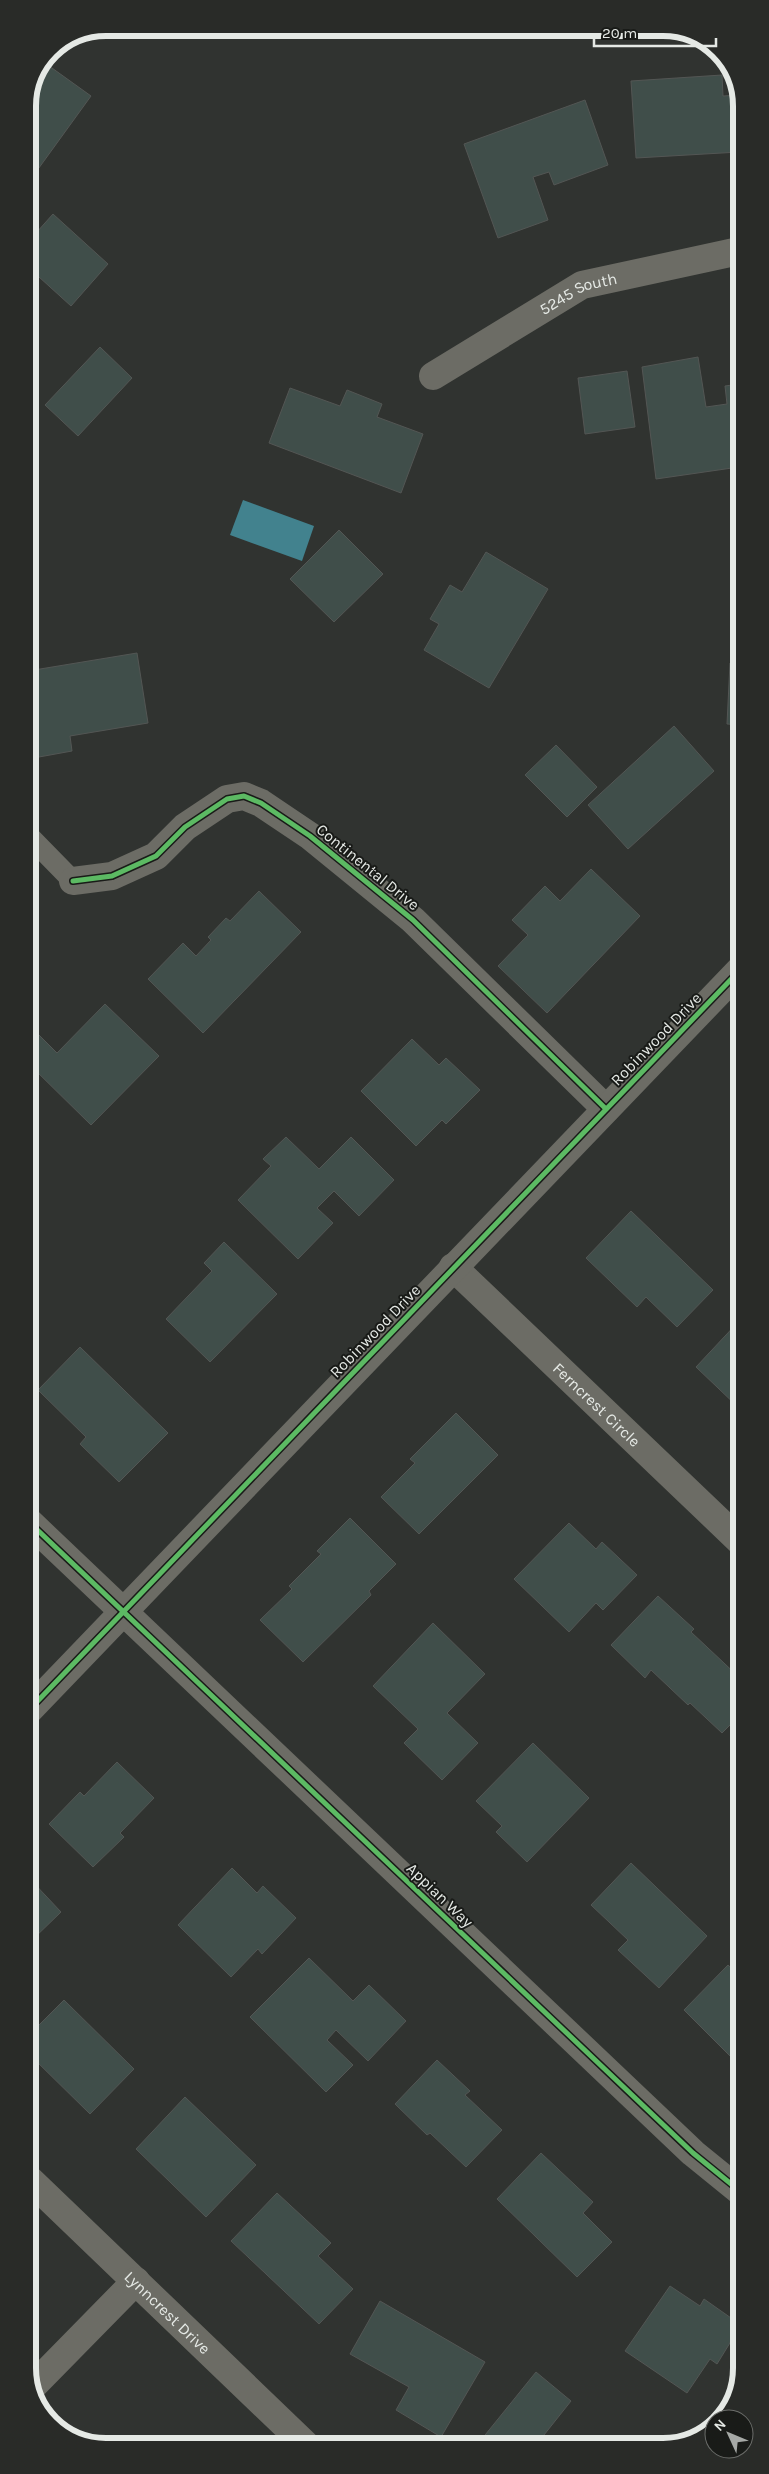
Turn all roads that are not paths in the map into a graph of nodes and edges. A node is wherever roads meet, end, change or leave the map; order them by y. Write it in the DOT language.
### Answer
graph roads {
  1 [pos="733,252"];
  2 [pos="433,376"];
  3 [pos="36,843"];
  4 [pos="73,882"];
  5 [pos="733,977"];
  6 [pos="606,1109"];
  7 [pos="453,1268"];
  8 [pos="36,1529"];
  9 [pos="733,1535"];
  10 [pos="124,1612"];
  11 [pos="36,1703"];
  12 [pos="36,2186"];
  13 [pos="733,2186"];
  14 [pos="136,2281"];
  15 [pos="38,2381"];
  16 [pos="298,2438"];
  1 -- 2 [label="street, 5245 South"];
  3 -- 4 [label="lane"];
  4 -- 6 [label="street, Continental Drive"];
  5 -- 6 [label="street, Robinwood Drive"];
  6 -- 7 [label="street, Robinwood Drive"];
  7 -- 9 [label="street, Ferncrest Circle"];
  7 -- 10 [label="street, Robinwood Drive"];
  8 -- 10 [label="street, Appian Way"];
  10 -- 11 [label="street, Robinwood Drive"];
  10 -- 13 [label="street, Appian Way"];
  12 -- 14 [label="street, Lynncrest Drive"];
  14 -- 15 [label="street"];
  14 -- 16 [label="street, Lynncrest Drive"];
}
